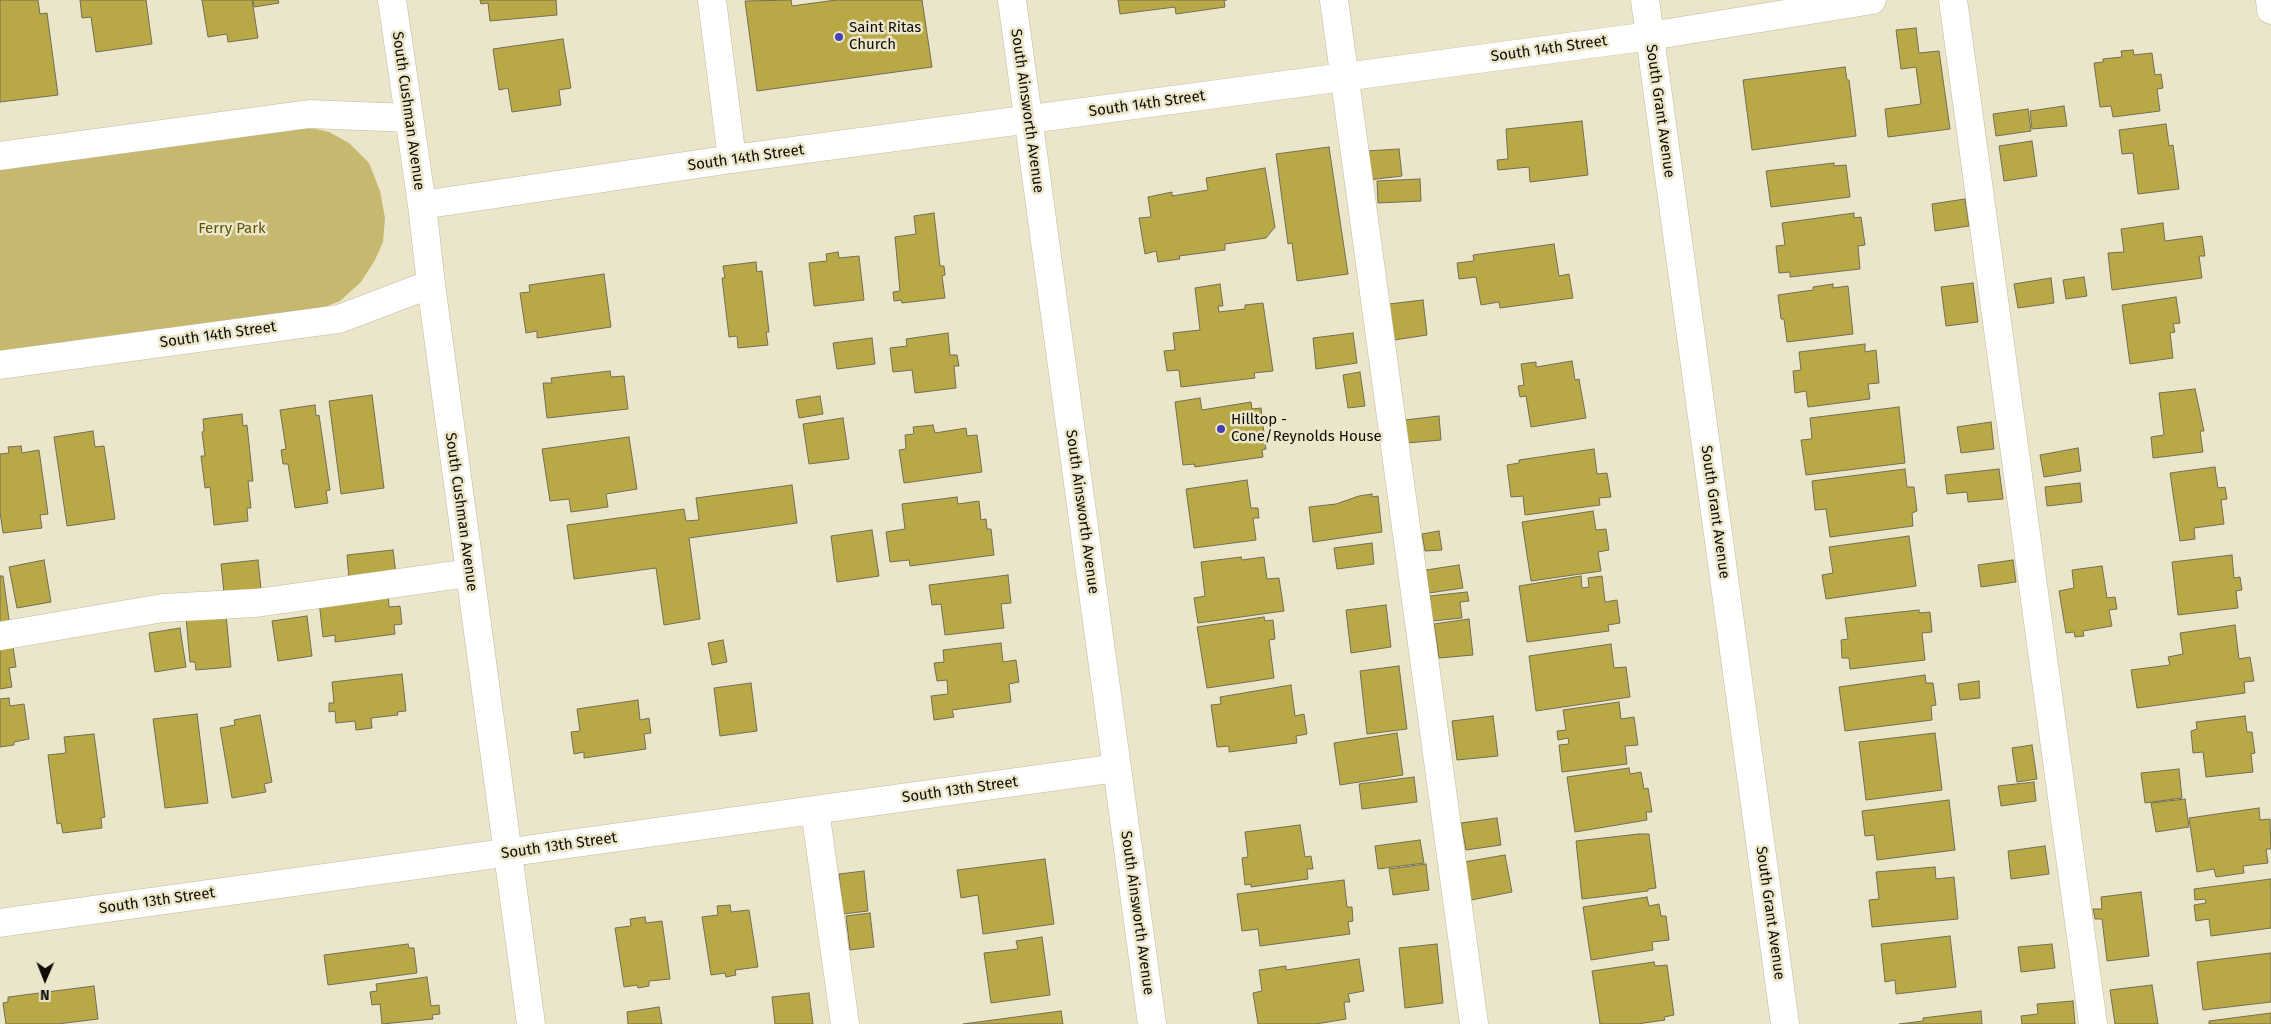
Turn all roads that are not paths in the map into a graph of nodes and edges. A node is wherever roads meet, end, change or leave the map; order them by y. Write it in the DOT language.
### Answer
graph roads {
  1 [pos="392,0"];
  2 [pos="712,0"];
  3 [pos="1012,0"];
  4 [pos="1334,0"];
  5 [pos="1645,0"];
  6 [pos="1872,0"];
  7 [pos="1953,0"];
  8 [pos="2270,0"];
  9 [pos="2271,10"];
  10 [pos="1650,36"];
  11 [pos="1345,77"];
  12 [pos="409,118"];
  13 [pos="1028,120"];
  14 [pos="0,156"];
  15 [pos="732,159"];
  16 [pos="422,205"];
  17 [pos="431,284"];
  18 [pos="0,365"];
  19 [pos="469,573"];
  20 [pos="0,636"];
  21 [pos="1117,768"];
  22 [pos="816,810"];
  23 [pos="508,853"];
  24 [pos="0,923"];
  25 [pos="531,1024"];
  26 [pos="845,1024"];
  27 [pos="1152,1024"];
  28 [pos="1474,1024"];
  29 [pos="1785,1024"];
  30 [pos="2093,1024"];
  1 -- 12 [label="street, South Cushman Avenue"];
  2 -- 15 [label="street"];
  3 -- 13 [label="street, South Ainsworth Avenue"];
  4 -- 11 [label="street"];
  5 -- 10 [label="street, South Grant Avenue"];
  6 -- 10 [label="street, South 14th Street"];
  7 -- 30 [label="street"];
  8 -- 9 [label="street"];
  10 -- 11 [label="street, South 14th Street"];
  10 -- 29 [label="street, South Grant Avenue"];
  11 -- 13 [label="street, South 14th Street"];
  11 -- 28 [label="street"];
  12 -- 14 [label="street"];
  12 -- 16 [label="street, South Cushman Avenue"];
  13 -- 15 [label="street, South 14th Street"];
  13 -- 21 [label="street, South Ainsworth Avenue"];
  15 -- 16 [label="street, South 14th Street"];
  16 -- 17 [label="street, South Cushman Avenue"];
  17 -- 18 [label="street, South 14th Street"];
  17 -- 19 [label="street, South Cushman Avenue"];
  19 -- 20 [label="street"];
  19 -- 23 [label="street, South Cushman Avenue"];
  21 -- 22 [label="street, South 13th Street"];
  21 -- 27 [label="street, South Ainsworth Avenue"];
  22 -- 23 [label="street, South 13th Street"];
  22 -- 26 [label="street"];
  23 -- 24 [label="street, South 13th Street"];
  23 -- 25 [label="street, South Cushman Avenue"];
}
